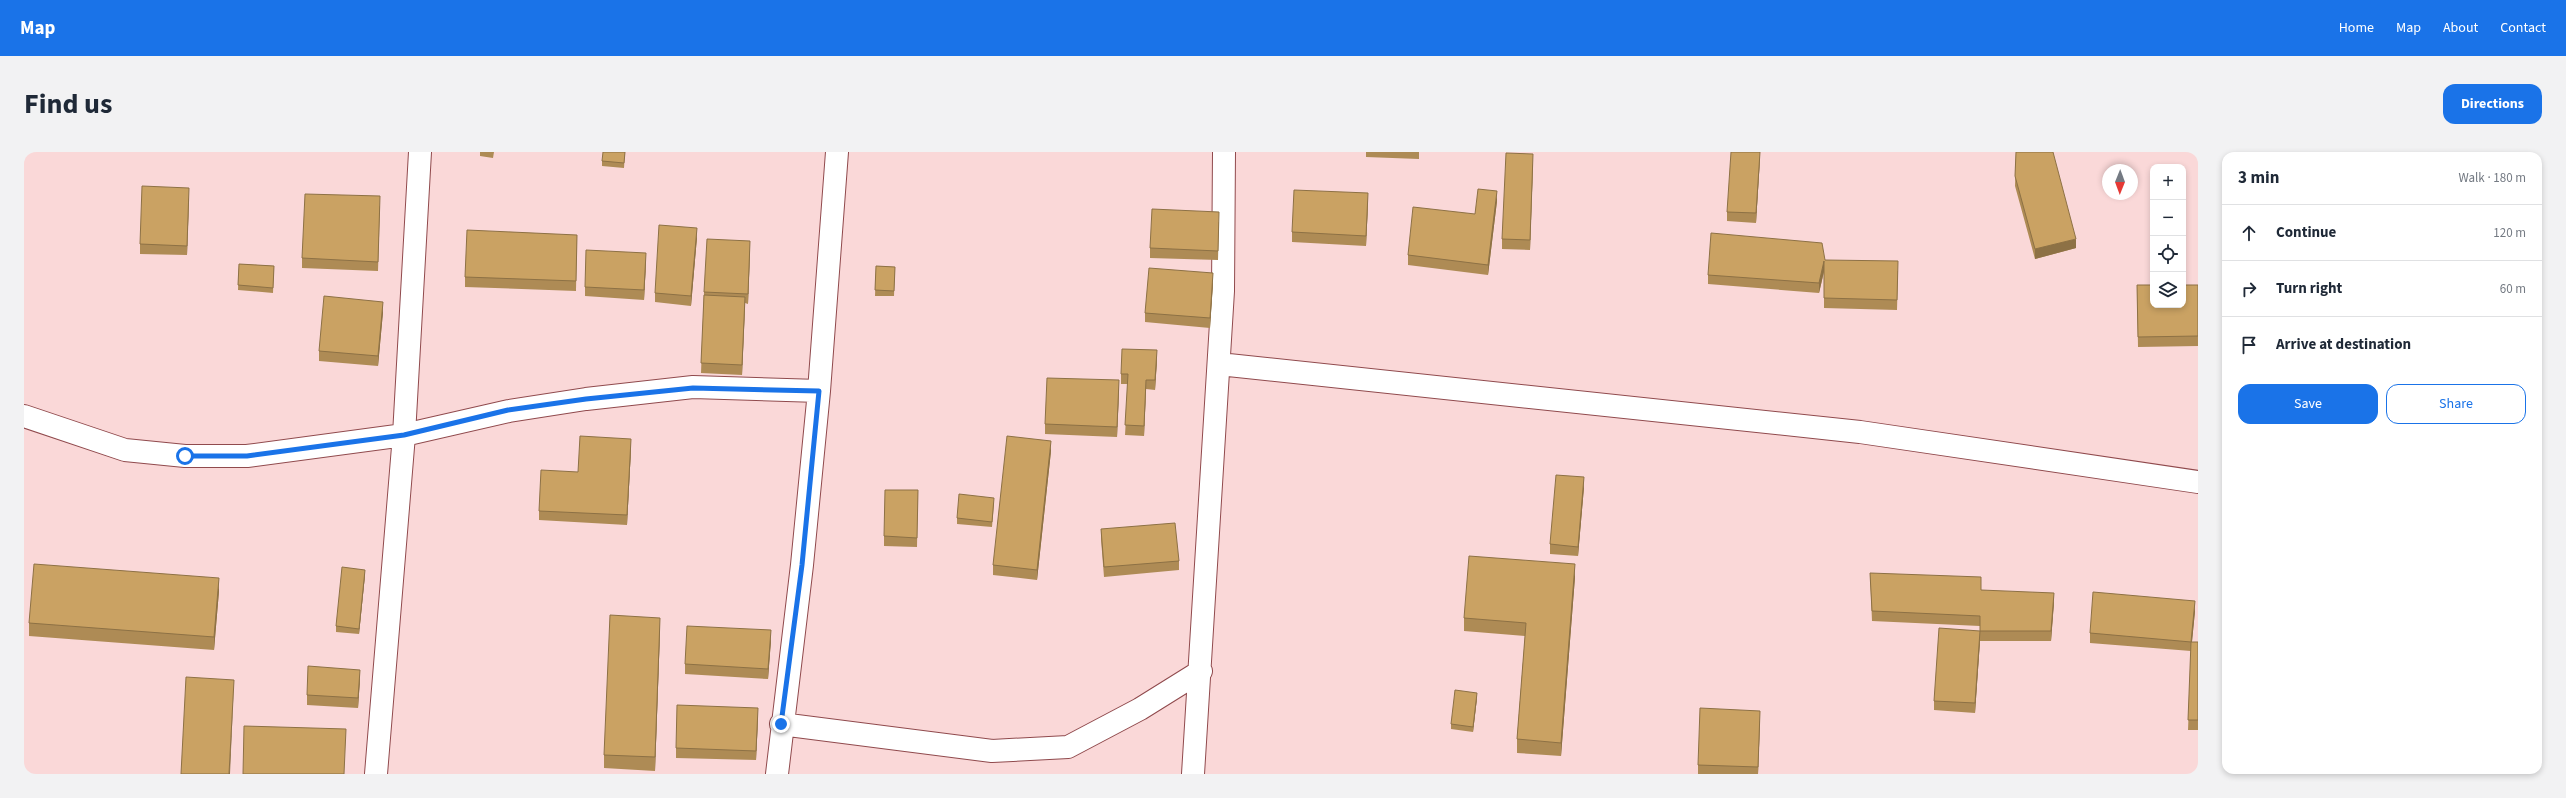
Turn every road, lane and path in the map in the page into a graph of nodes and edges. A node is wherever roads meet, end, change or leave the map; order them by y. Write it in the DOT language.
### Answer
graph roads {
  1 [pos="420,152"];
  2 [pos="837,152"];
  3 [pos="1224,152"];
  4 [pos="1219,364"];
  5 [pos="819,391"];
  6 [pos="24,416"];
  7 [pos="404,435"];
  8 [pos="2198,482"];
  9 [pos="1201,671"];
  10 [pos="781,724"];
  11 [pos="376,774"];
  12 [pos="777,774"];
  13 [pos="1193,774"];
  1 -- 7 [label="street"];
  2 -- 5 [label="street"];
  3 -- 4 [label="street"];
  4 -- 8 [label="street"];
  4 -- 9 [label="street"];
  5 -- 7 [label="street"];
  5 -- 10 [label="street"];
  6 -- 7 [label="street"];
  7 -- 11 [label="street"];
  9 -- 10 [label="street"];
  9 -- 13 [label="street"];
  10 -- 12 [label="street"];
}
